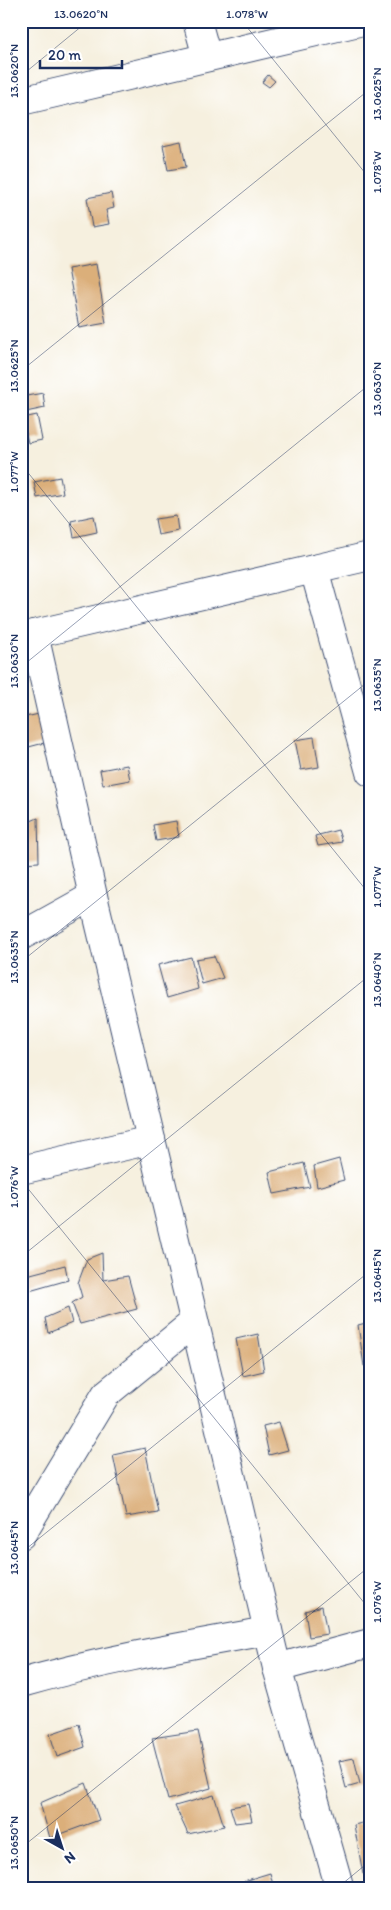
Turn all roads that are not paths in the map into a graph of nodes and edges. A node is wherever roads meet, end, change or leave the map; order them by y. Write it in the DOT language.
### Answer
graph roads {
  1 [pos="197,21"];
  2 [pos="363,21"];
  3 [pos="207,57"];
  4 [pos="21,101"];
  5 [pos="370,556"];
  6 [pos="314,569"];
  7 [pos="28,635"];
  8 [pos="370,772"];
  9 [pos="93,896"];
  10 [pos="21,936"];
  11 [pos="151,1140"];
  12 [pos="21,1170"];
  13 [pos="194,1322"];
  14 [pos="21,1535"];
  15 [pos="268,1631"];
  16 [pos="370,1643"];
  17 [pos="276,1668"];
  18 [pos="21,1683"];
  19 [pos="340,1889"];
  1 -- 3 [label="street"];
  2 -- 3 [label="street"];
  3 -- 4 [label="street"];
  5 -- 6 [label="street"];
  6 -- 7 [label="street"];
  6 -- 8 [label="street"];
  7 -- 9 [label="street"];
  9 -- 10 [label="street"];
  9 -- 11 [label="street"];
  11 -- 12 [label="street"];
  11 -- 13 [label="street"];
  13 -- 14 [label="street"];
  13 -- 15 [label="street"];
  15 -- 17 [label="street"];
  15 -- 18 [label="street"];
  16 -- 17 [label="street"];
  17 -- 19 [label="street"];
}
